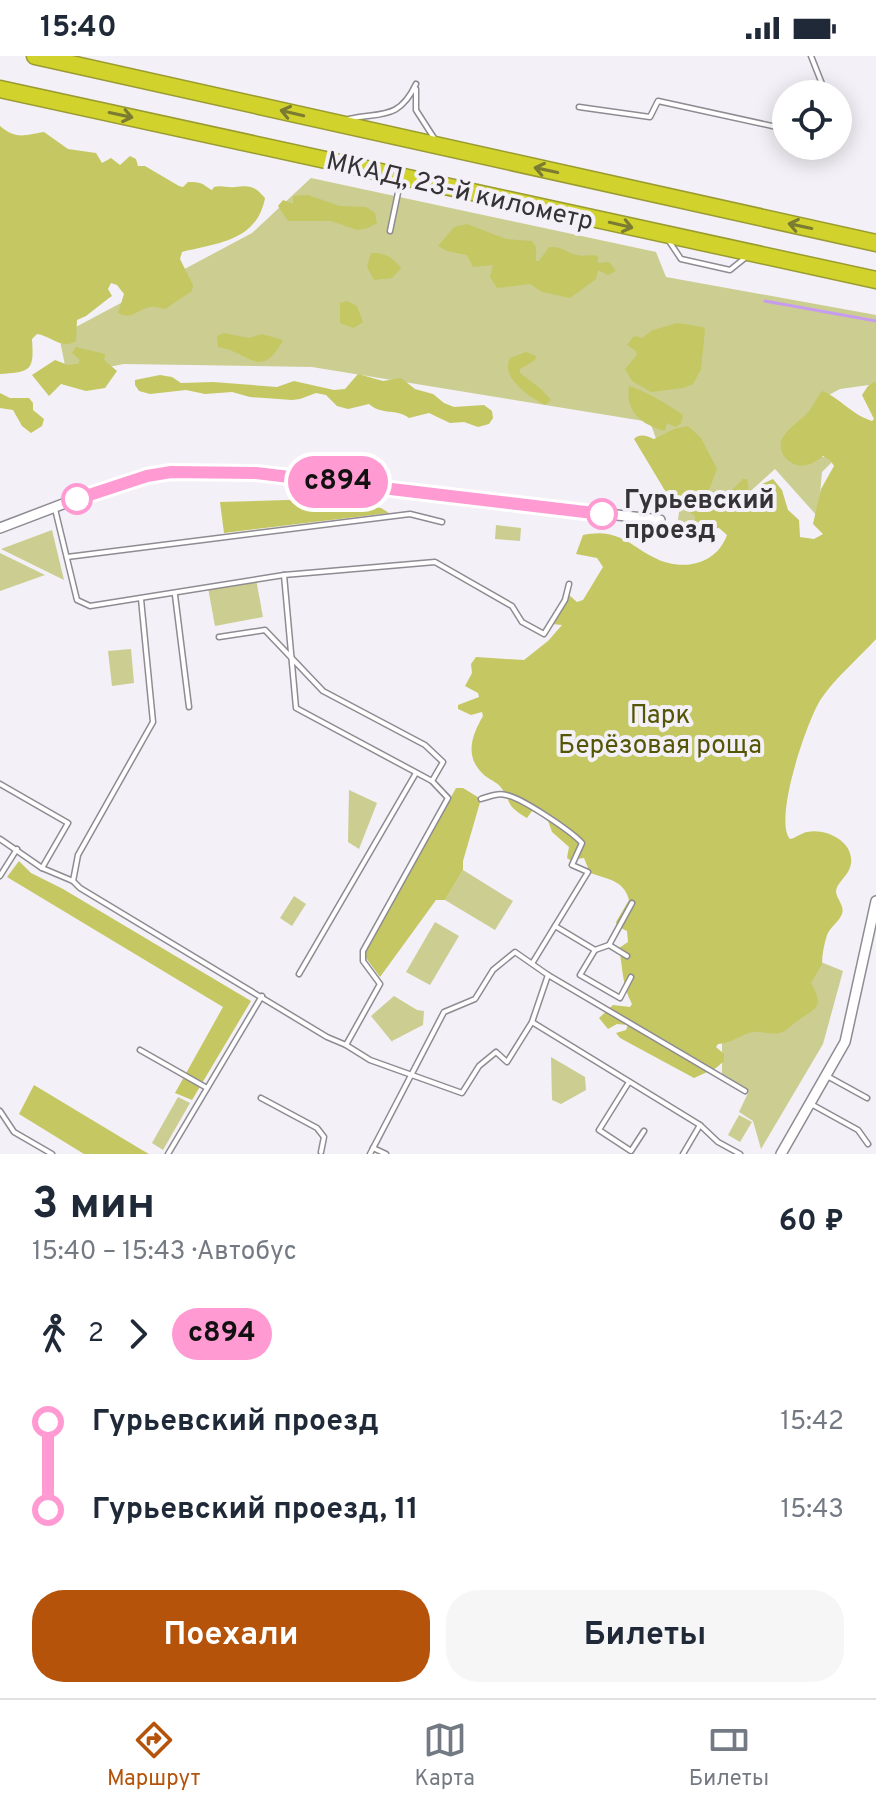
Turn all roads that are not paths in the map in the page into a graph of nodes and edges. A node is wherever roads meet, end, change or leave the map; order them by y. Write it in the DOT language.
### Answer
graph roads {
  1 [pos="35,56"];
  2 [pos="811,56"];
  3 [pos="820,80"];
  4 [pos="0,89"];
  5 [pos="579,107"];
  6 [pos="333,123"];
  7 [pos="772,126"];
  8 [pos="441,146"];
  9 [pos="402,177"];
  10 [pos="390,231"];
  11 [pos="876,243"];
  12 [pos="876,280"];
  13 [pos="54,508"];
  14 [pos="660,520"];
  15 [pos="442,522"];
  16 [pos="0,528"];
  17 [pos="67,557"];
  18 [pos="284,575"];
  19 [pos="569,584"];
  20 [pos="175,594"];
  21 [pos="141,599"];
  22 [pos="219,637"];
  23 [pos="293,657"];
  24 [pos="189,707"];
  25 [pos="416,773"];
  26 [pos="432,781"];
  27 [pos="0,784"];
  28 [pos="481,799"];
  29 [pos="0,839"];
  30 [pos="17,849"];
  31 [pos="42,868"];
  32 [pos="0,876"];
  33 [pos="73,881"];
  34 [pos="876,901"];
  35 [pos="632,903"];
  36 [pos="555,926"];
  37 [pos="609,945"];
  38 [pos="595,950"];
  39 [pos="627,956"];
  40 [pos="533,962"];
  41 [pos="299,974"];
  42 [pos="548,975"];
  43 [pos="631,977"];
  44 [pos="262,996"];
  45 [pos="532,1022"];
  46 [pos="346,1045"];
  47 [pos="140,1050"];
  48 [pos="410,1072"];
  49 [pos="827,1076"];
  50 [pos="629,1082"];
  51 [pos="207,1088"];
  52 [pos="745,1091"];
  53 [pos="261,1098"];
  54 [pos="867,1098"];
  55 [pos="811,1104"];
  56 [pos="0,1111"];
  57 [pos="700,1125"];
  58 [pos="644,1131"];
  59 [pos="868,1144"];
  60 [pos="371,1151"];
  61 [pos="321,1152"];
  62 [pos="52,1154"];
  63 [pos="168,1154"];
  64 [pos="386,1154"];
  65 [pos="683,1154"];
  66 [pos="740,1154"];
  67 [pos="781,1154"];
  6 -- 1 [label="highway, МКАД, 23-й километр, one-way"];
  2 -- 3 [label="lane"];
  4 -- 9 [label="highway, МКАД, 23-й километр, one-way"];
  5 -- 7 [label="lane"];
  6 -- 8 [label="highway, МКАД, 23-й километр"];
  6 -- 8 [label="lane"];
  11 -- 8 [label="highway, МКАД, 23-й километр, one-way"];
  9 -- 10 [label="lane"];
  9 -- 12 [label="highway, МКАД, 23-й километр, one-way"];
  13 -- 14 [label="street"];
  13 -- 16 [label="street"];
  13 -- 17 [label="lane"];
  15 -- 17 [label="lane"];
  17 -- 21 [label="lane"];
  18 -- 19 [label="lane"];
  18 -- 20 [label="lane"];
  18 -- 23 [label="lane"];
  20 -- 21 [label="lane"];
  20 -- 24 [label="lane"];
  21 -- 33 [label="lane"];
  22 -- 23 [label="lane"];
  23 -- 25 [label="lane"];
  23 -- 26 [label="lane"];
  25 -- 26 [label="lane"];
  25 -- 41 [label="lane"];
  26 -- 46 [label="lane"];
  27 -- 31 [label="lane"];
  28 -- 36 [label="lane"];
  29 -- 30 [label="lane"];
  30 -- 31 [label="lane"];
  30 -- 32 [label="lane"];
  31 -- 33 [label="lane"];
  33 -- 44 [label="lane"];
  34 -- 49 [label="street"];
  35 -- 37 [label="lane"];
  36 -- 38 [label="lane"];
  36 -- 40 [label="lane"];
  37 -- 38 [label="lane"];
  37 -- 39 [label="lane"];
  38 -- 43 [label="lane"];
  40 -- 42 [label="lane"];
  40 -- 48 [label="lane"];
  42 -- 45 [label="lane"];
  42 -- 52 [label="lane"];
  44 -- 46 [label="lane"];
  44 -- 51 [label="lane"];
  45 -- 48 [label="lane"];
  45 -- 50 [label="lane"];
  46 -- 48 [label="lane"];
  47 -- 51 [label="lane"];
  48 -- 60 [label="lane"];
  49 -- 54 [label="lane"];
  49 -- 55 [label="street"];
  50 -- 57 [label="lane"];
  50 -- 58 [label="lane"];
  51 -- 63 [label="lane"];
  53 -- 61 [label="lane"];
  55 -- 59 [label="lane"];
  55 -- 67 [label="street"];
  56 -- 62 [label="lane"];
  57 -- 65 [label="lane"];
  57 -- 66 [label="lane"];
  60 -- 64 [label="lane"];
}
